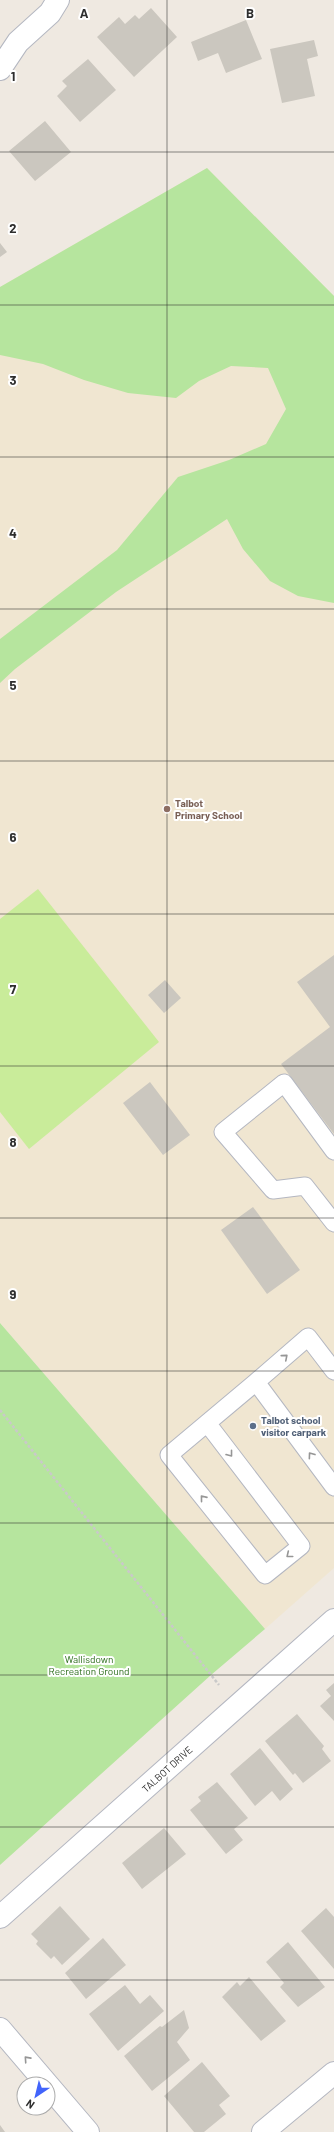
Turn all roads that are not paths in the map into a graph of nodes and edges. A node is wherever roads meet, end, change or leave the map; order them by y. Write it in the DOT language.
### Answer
graph roads {
  1 [pos="58,0"];
  2 [pos="0,69"];
  3 [pos="334,1150"];
  4 [pos="334,1223"];
  5 [pos="334,1371"];
  6 [pos="256,1382"];
  7 [pos="206,1423"];
  8 [pos="334,1487"];
  9 [pos="334,1620"];
  10 [pos="0,1917"];
  11 [pos="0,2029"];
  12 [pos="334,2073"];
  13 [pos="88,2132"];
  14 [pos="263,2132"];
  1 -- 2 [label="street"];
  3 -- 4 [label="lane"];
  6 -- 5 [label="lane, one-way"];
  6 -- 7 [label="lane"];
  8 -- 6 [label="lane, one-way"];
  7 -- 7 [label="lane, one-way"];
  9 -- 10 [label="street, TALBOT DRIVE"];
  13 -- 11 [label="street, one-way"];
  12 -- 14 [label="street"];
}
